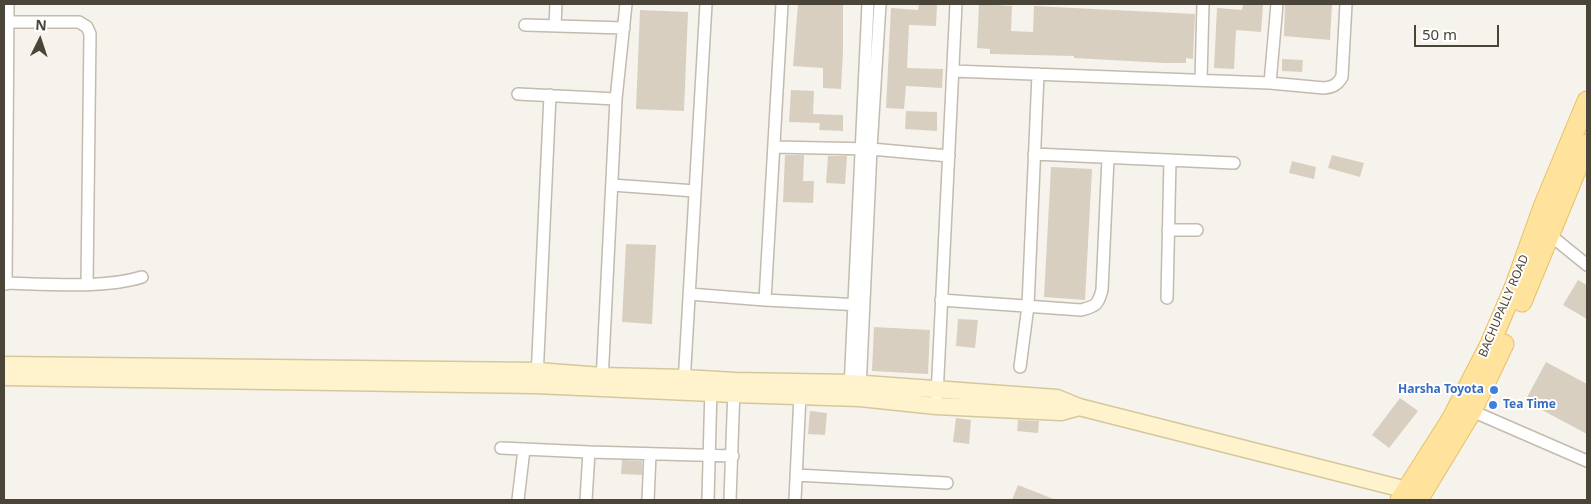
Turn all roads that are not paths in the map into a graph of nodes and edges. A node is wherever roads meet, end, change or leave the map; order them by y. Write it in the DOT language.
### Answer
graph roads {
  1 [pos="8,4"];
  2 [pos="556,4"];
  3 [pos="626,4"];
  4 [pos="706,4"];
  5 [pos="782,4"];
  6 [pos="868,4"];
  7 [pos="880,4"];
  8 [pos="956,4"];
  9 [pos="1203,4"];
  10 [pos="1277,4"];
  11 [pos="1346,4"];
  12 [pos="8,22"];
  13 [pos="525,25"];
  14 [pos="555,26"];
  15 [pos="624,28"];
  16 [pos="953,71"];
  17 [pos="1038,74"];
  18 [pos="1201,80"];
  19 [pos="1270,83"];
  20 [pos="518,94"];
  21 [pos="550,95"];
  22 [pos="616,99"];
  23 [pos="1587,101"];
  24 [pos="774,147"];
  25 [pos="866,149"];
  26 [pos="1034,154"];
  27 [pos="1585,155"];
  28 [pos="949,156"];
  29 [pos="1108,158"];
  30 [pos="1170,160"];
  31 [pos="1234,163"];
  32 [pos="612,185"];
  33 [pos="695,190"];
  34 [pos="1168,230"];
  35 [pos="1197,230"];
  36 [pos="1550,235"];
  37 [pos="1587,265"];
  38 [pos="142,277"];
  39 [pos="5,284"];
  40 [pos="87,284"];
  41 [pos="688,294"];
  42 [pos="1167,298"];
  43 [pos="765,300"];
  44 [pos="941,300"];
  45 [pos="859,305"];
  46 [pos="1028,306"];
  47 [pos="4,365"];
  48 [pos="1020,367"];
  49 [pos="4,377"];
  50 [pos="537,378"];
  51 [pos="602,383"];
  52 [pos="684,385"];
  53 [pos="711,386"];
  54 [pos="734,388"];
  55 [pos="938,389"];
  56 [pos="855,391"];
  57 [pos="800,395"];
  58 [pos="936,406"];
  59 [pos="1079,407"];
  60 [pos="1472,411"];
  61 [pos="501,448"];
  62 [pos="524,449"];
  63 [pos="589,452"];
  64 [pos="650,454"];
  65 [pos="709,454"];
  66 [pos="732,456"];
  67 [pos="1587,461"];
  68 [pos="796,475"];
  69 [pos="947,484"];
  70 [pos="1408,497"];
  71 [pos="518,500"];
  72 [pos="586,500"];
  73 [pos="648,500"];
  74 [pos="708,500"];
  75 [pos="730,500"];
  76 [pos="795,500"];
  1 -- 12 [label="street"];
  2 -- 14 [label="street"];
  3 -- 15 [label="street"];
  4 -- 33 [label="street"];
  5 -- 24 [label="street"];
  6 -- 25 [label="street"];
  7 -- 25 [label="street"];
  8 -- 16 [label="street"];
  9 -- 18 [label="street"];
  10 -- 19 [label="street"];
  11 -- 19 [label="street"];
  12 -- 39 [label="street"];
  12 -- 40 [label="street"];
  13 -- 14 [label="street"];
  14 -- 15 [label="street"];
  15 -- 22 [label="street"];
  16 -- 17 [label="street"];
  16 -- 28 [label="street"];
  17 -- 18 [label="street"];
  17 -- 26 [label="street"];
  18 -- 19 [label="street"];
  20 -- 21 [label="street"];
  21 -- 22 [label="street"];
  21 -- 50 [label="street"];
  22 -- 32 [label="street"];
  23 -- 70 [label="main road, BACHUPALLY ROAD"];
  24 -- 25 [label="street"];
  24 -- 43 [label="street"];
  25 -- 28 [label="street"];
  25 -- 45 [label="street"];
  26 -- 29 [label="street"];
  26 -- 46 [label="street"];
  27 -- 36 [label="main road, BACHUPALLY ROAD"];
  28 -- 44 [label="street"];
  29 -- 30 [label="street"];
  29 -- 46 [label="street"];
  30 -- 31 [label="street"];
  30 -- 34 [label="street"];
  32 -- 33 [label="street"];
  32 -- 51 [label="street"];
  33 -- 41 [label="street"];
  34 -- 35 [label="street"];
  34 -- 42 [label="street"];
  36 -- 37 [label="street"];
  36 -- 60 [label="main road, BACHUPALLY ROAD"];
  38 -- 40 [label="street"];
  39 -- 40 [label="street"];
  41 -- 43 [label="street"];
  41 -- 52 [label="street"];
  43 -- 45 [label="street"];
  44 -- 46 [label="street"];
  44 -- 55 [label="street"];
  45 -- 56 [label="street"];
  46 -- 48 [label="street"];
  47 -- 50 [label="street"];
  49 -- 50 [label="street"];
  50 -- 51 [label="street"];
  51 -- 52 [label="street"];
  52 -- 53 [label="street"];
  53 -- 54 [label="street"];
  53 -- 65 [label="street"];
  54 -- 56 [label="street"];
  54 -- 57 [label="street"];
  54 -- 66 [label="street"];
  55 -- 56 [label="street"];
  55 -- 58 [label="street"];
  55 -- 59 [label="street"];
  56 -- 57 [label="street"];
  56 -- 58 [label="street"];
  57 -- 68 [label="street"];
  58 -- 59 [label="street"];
  59 -- 70 [label="street"];
  60 -- 67 [label="street"];
  60 -- 70 [label="main road, BACHUPALLY ROAD"];
  61 -- 62 [label="street"];
  62 -- 63 [label="street"];
  62 -- 71 [label="street"];
  63 -- 64 [label="street"];
  63 -- 72 [label="street"];
  64 -- 65 [label="street"];
  64 -- 73 [label="street"];
  65 -- 66 [label="street"];
  65 -- 74 [label="street"];
  66 -- 75 [label="street"];
  68 -- 69 [label="street"];
  68 -- 76 [label="street"];
}
